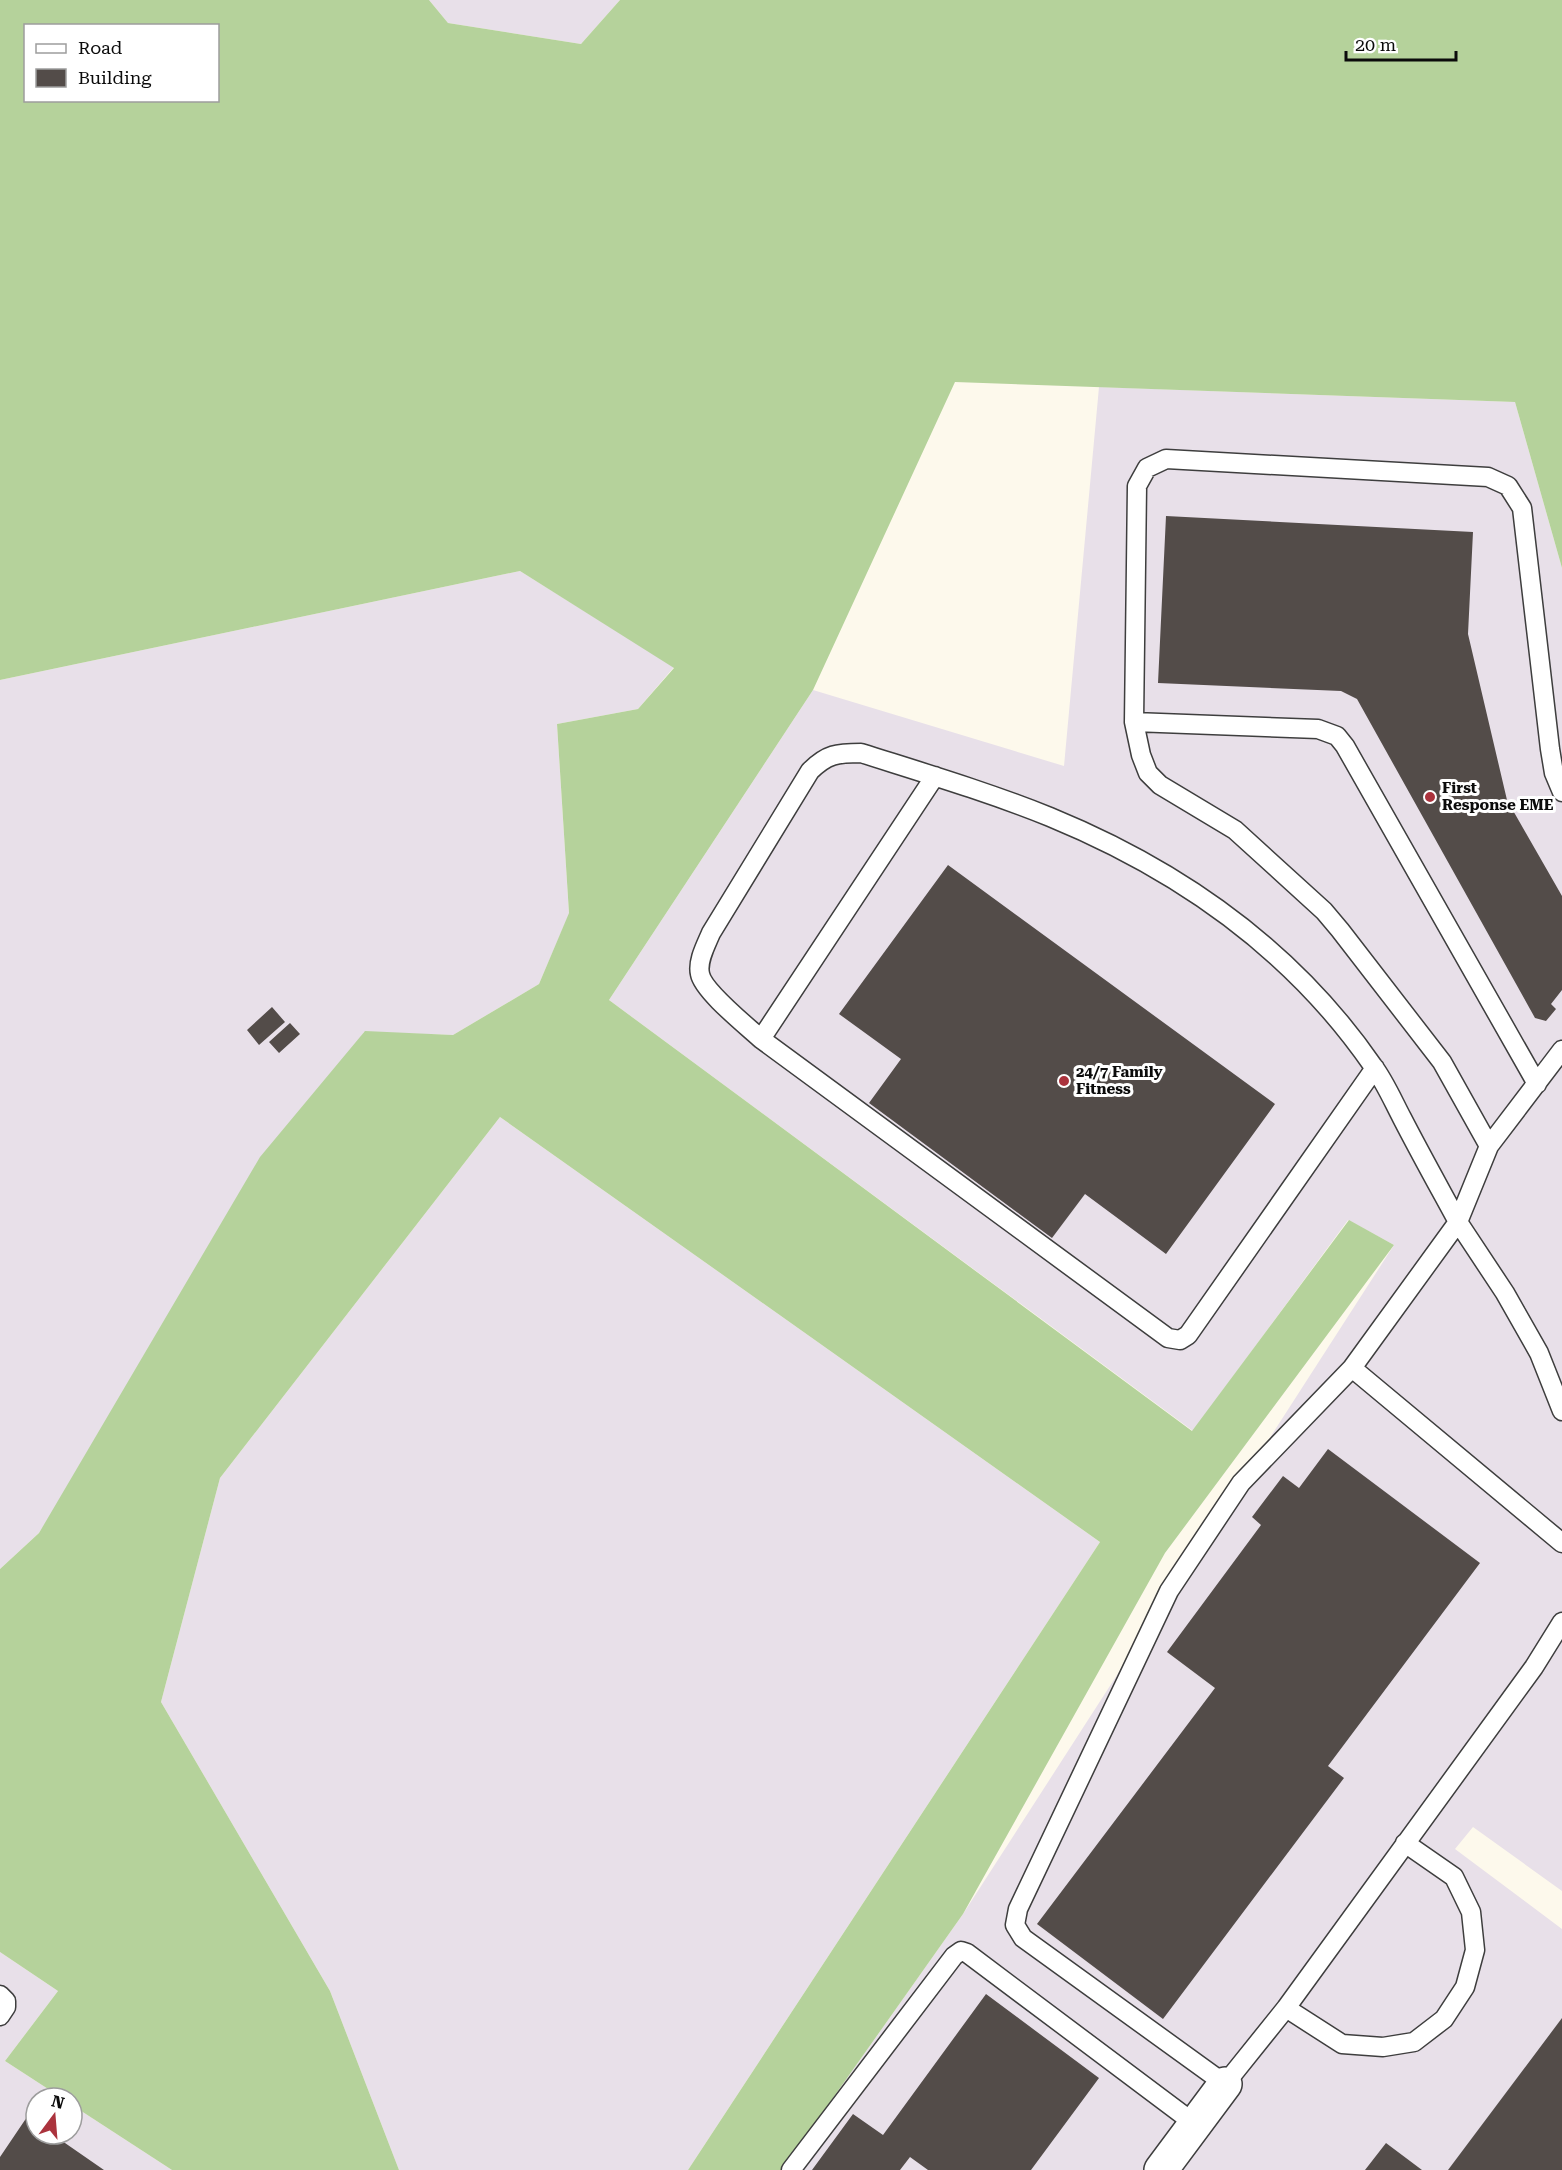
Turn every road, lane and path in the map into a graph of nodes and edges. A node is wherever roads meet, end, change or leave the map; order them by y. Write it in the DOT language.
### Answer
graph roads {
  1 [pos="1134,722"];
  2 [pos="935,776"];
  3 [pos="1562,792"];
  4 [pos="761,1039"];
  5 [pos="1562,1050"];
  6 [pos="1375,1068"];
  7 [pos="1537,1084"];
  8 [pos="1489,1146"];
  9 [pos="1458,1222"];
  10 [pos="1352,1368"];
  11 [pos="1562,1411"];
  12 [pos="1562,1543"];
  13 [pos="1562,1622"];
  14 [pos="1404,1843"];
  15 [pos="0,1995"];
  16 [pos="1286,2007"];
  17 [pos="0,2016"];
  18 [pos="1225,2084"];
  19 [pos="1195,2124"];
  20 [pos="791,2170"];
  21 [pos="1161,2170"];
  1 -- 3 [label="lane"];
  1 -- 7 [label="lane"];
  1 -- 8 [label="lane"];
  2 -- 4 [label="lane"];
  2 -- 4 [label="lane"];
  2 -- 6 [label="lane"];
  4 -- 6 [label="lane"];
  5 -- 7 [label="lane"];
  6 -- 9 [label="lane"];
  7 -- 8 [label="lane"];
  8 -- 9 [label="lane"];
  9 -- 10 [label="lane"];
  9 -- 11 [label="lane"];
  10 -- 12 [label="lane"];
  10 -- 18 [label="lane"];
  13 -- 14 [label="lane"];
  14 -- 16 [label="lane"];
  14 -- 16 [label="lane"];
  15 -- 17 [label="lane"];
  16 -- 18 [label="lane"];
  18 -- 19 [label="street"];
  19 -- 20 [label="lane"];
  19 -- 21 [label="street"];
}
